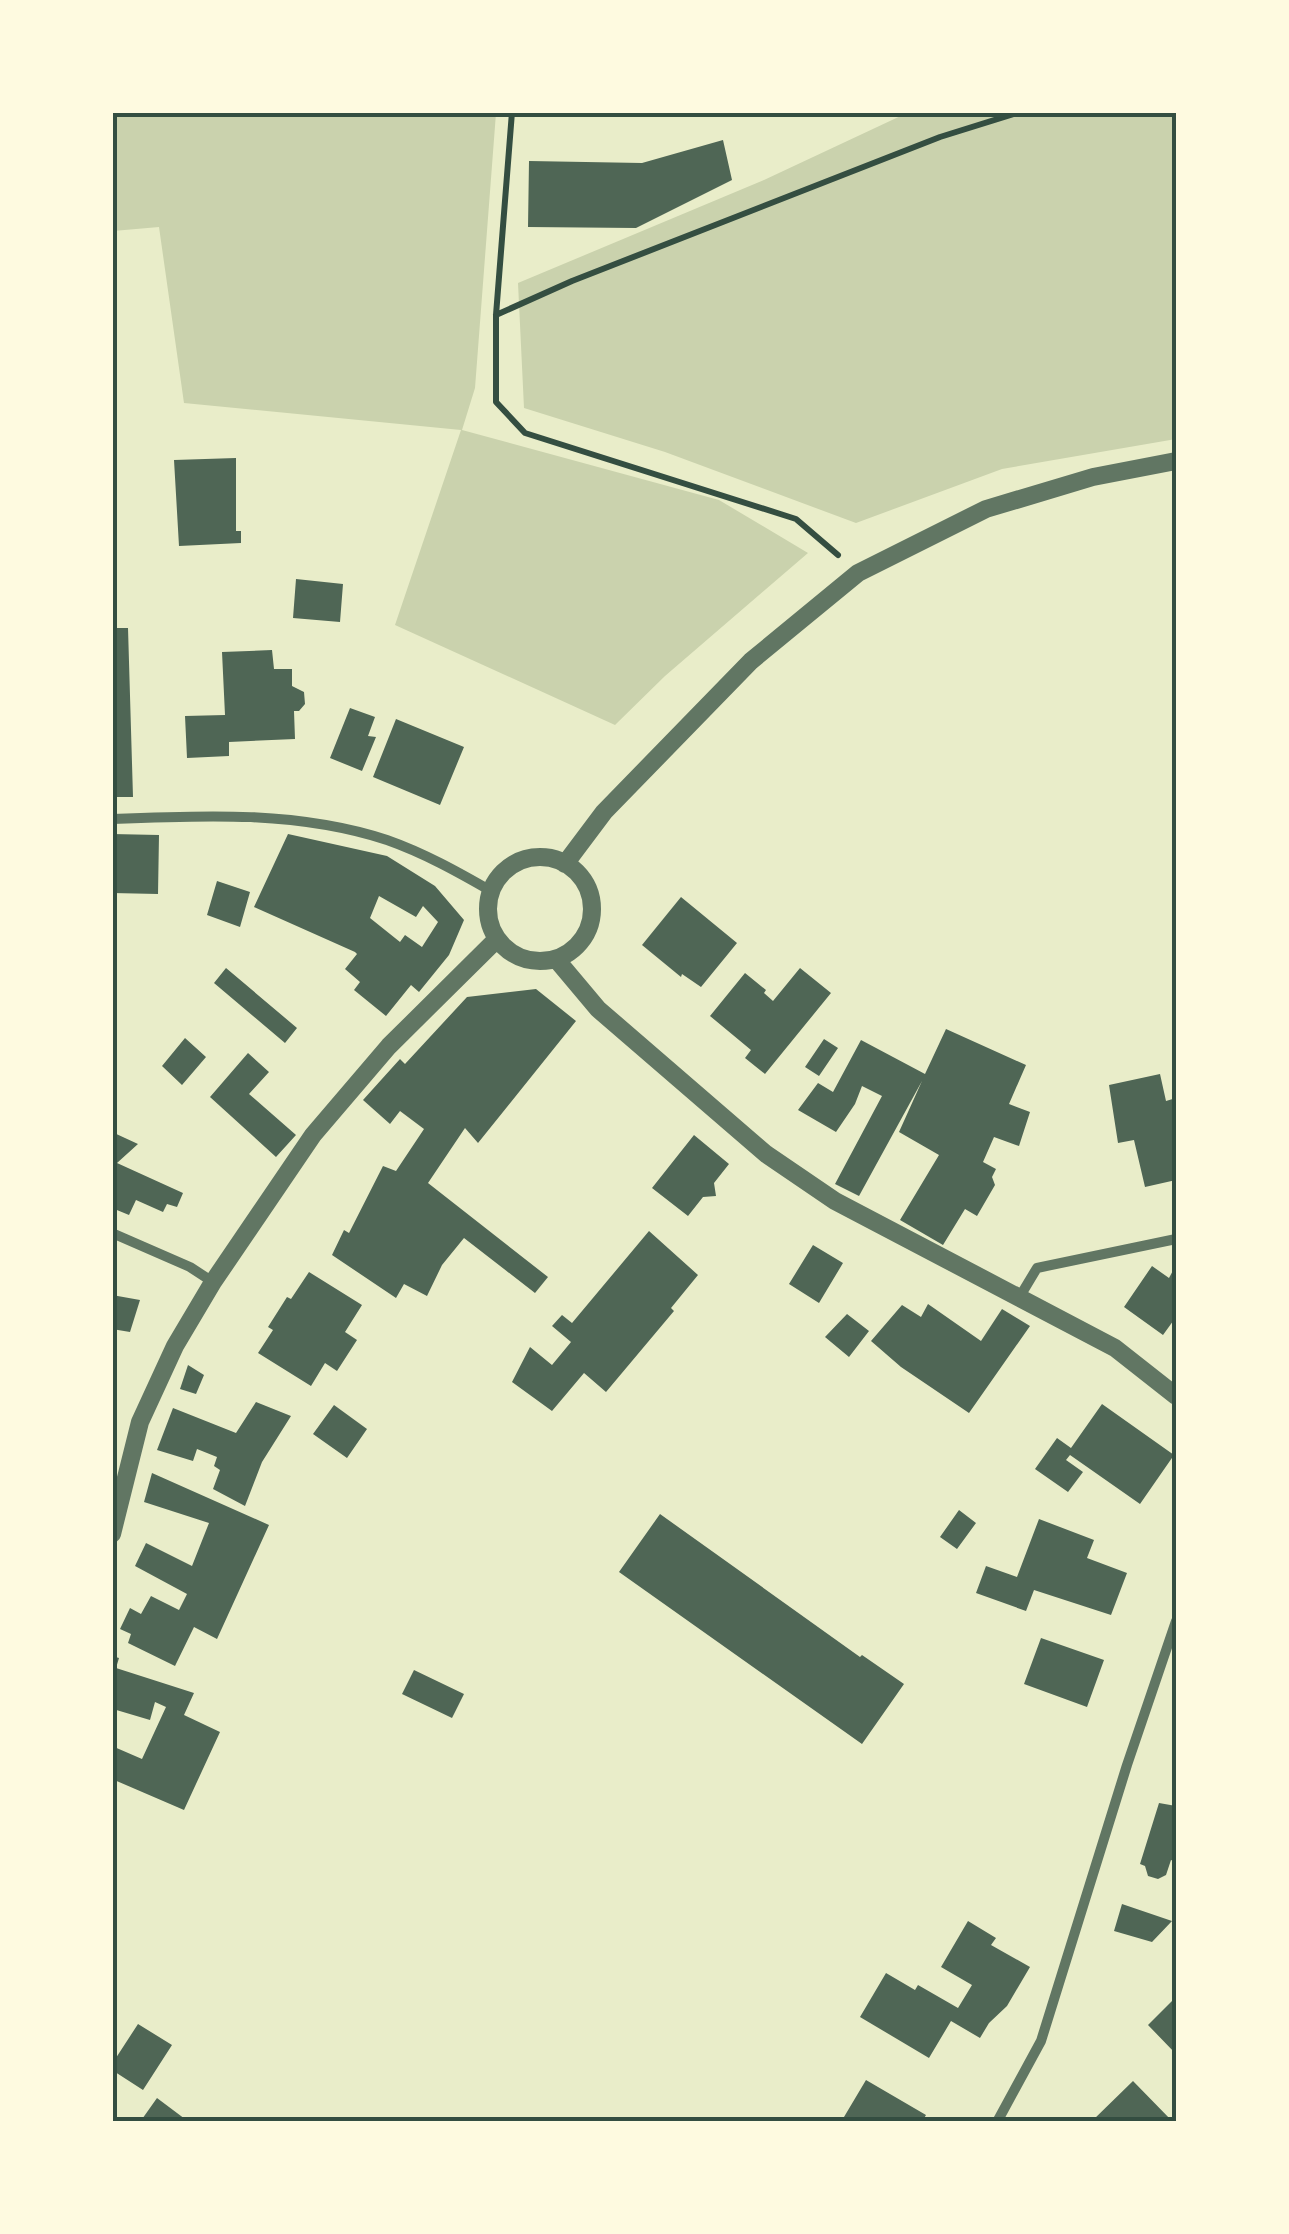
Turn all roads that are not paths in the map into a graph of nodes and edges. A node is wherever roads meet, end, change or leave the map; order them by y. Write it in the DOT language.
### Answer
graph roads {
  1 [pos="1176,461"];
  2 [pos="112,820"];
  3 [pos="566,864"];
  4 [pos="491,891"];
  5 [pos="498,938"];
  6 [pos="556,958"];
  7 [pos="112,1233"];
  8 [pos="1176,1240"];
  9 [pos="213,1282"];
  10 [pos="1019,1298"];
  11 [pos="1176,1396"];
  12 [pos="112,1534"];
  13 [pos="1176,1621"];
  14 [pos="997,2122"];
  1 -- 3 [label="street"];
  2 -- 4 [label="street"];
  3 -- 4 [label="street"];
  3 -- 6 [label="street"];
  4 -- 5 [label="street"];
  5 -- 6 [label="street"];
  5 -- 9 [label="street"];
  6 -- 10 [label="street"];
  7 -- 9 [label="street"];
  8 -- 10 [label="street"];
  9 -- 12 [label="street"];
  10 -- 11 [label="street"];
  13 -- 14 [label="street"];
}
